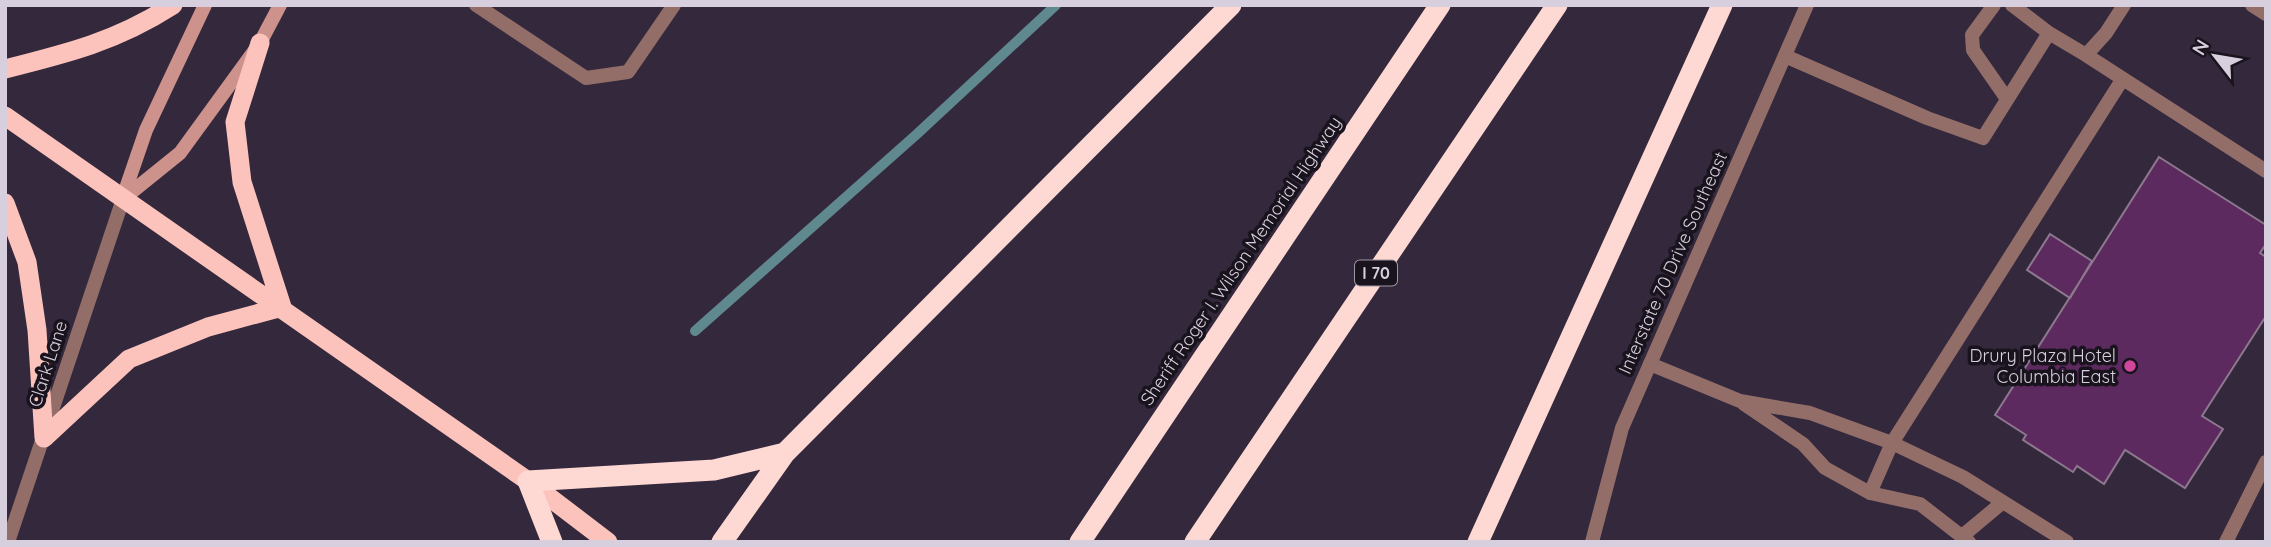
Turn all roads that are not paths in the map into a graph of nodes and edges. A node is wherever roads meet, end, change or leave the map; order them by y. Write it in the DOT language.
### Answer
graph roads {
  1 [pos="173,5"];
  2 [pos="205,5"];
  3 [pos="280,5"];
  4 [pos="476,5"];
  5 [pos="674,5"];
  6 [pos="1231,5"];
  7 [pos="1440,5"];
  8 [pos="1557,5"];
  9 [pos="1721,5"];
  10 [pos="1807,5"];
  11 [pos="1994,5"];
  12 [pos="2011,5"];
  13 [pos="2124,5"];
  14 [pos="2252,5"];
  15 [pos="2266,14"];
  16 [pos="2049,33"];
  17 [pos="260,43"];
  18 [pos="2086,55"];
  19 [pos="1785,56"];
  20 [pos="5,69"];
  21 [pos="2122,79"];
  22 [pos="2007,99"];
  23 [pos="5,116"];
  24 [pos="2266,171"];
  25 [pos="123,198"];
  26 [pos="5,203"];
  27 [pos="282,307"];
  28 [pos="1650,365"];
  29 [pos="1740,401"];
  30 [pos="44,438"];
  31 [pos="1892,443"];
  32 [pos="785,453"];
  33 [pos="2266,462"];
  34 [pos="528,481"];
  35 [pos="1871,493"];
  36 [pos="2003,502"];
  37 [pos="1965,539"];
  38 [pos="8,542"];
  39 [pos="552,542"];
  40 [pos="608,542"];
  41 [pos="722,542"];
  42 [pos="1080,542"];
  43 [pos="1195,542"];
  44 [pos="1478,542"];
  45 [pos="1592,542"];
  46 [pos="2067,542"];
  47 [pos="2226,542"];
  1 -- 20 [label="highway"];
  2 -- 25 [label="main road, Clark Lane"];
  3 -- 17 [label="main road"];
  4 -- 5 [label="street"];
  6 -- 32 [label="highway"];
  7 -- 42 [label="highway, Sheriff Roger I. Wilson Memorial Highway"];
  8 -- 43 [label="highway, I 70"];
  9 -- 44 [label="highway"];
  10 -- 19 [label="street, Interstate 70 Drive Southeast"];
  11 -- 22 [label="street"];
  12 -- 16 [label="street"];
  13 -- 18 [label="street"];
  14 -- 15 [label="street"];
  16 -- 18 [label="street"];
  16 -- 22 [label="street"];
  17 -- 25 [label="main road"];
  17 -- 27 [label="highway"];
  18 -- 21 [label="street"];
  19 -- 22 [label="street"];
  19 -- 28 [label="street, Interstate 70 Drive Southeast"];
  21 -- 24 [label="street"];
  21 -- 31 [label="street"];
  23 -- 25 [label="highway"];
  25 -- 27 [label="highway"];
  25 -- 30 [label="street, Clark Lane"];
  26 -- 30 [label="highway"];
  27 -- 30 [label="highway"];
  27 -- 34 [label="highway"];
  28 -- 29 [label="street"];
  28 -- 45 [label="street, Interstate 70 Drive Southeast"];
  29 -- 31 [label="street"];
  29 -- 35 [label="street"];
  30 -- 38 [label="street, Clark Lane"];
  31 -- 35 [label="street"];
  31 -- 36 [label="street"];
  32 -- 34 [label="highway"];
  32 -- 41 [label="highway"];
  33 -- 47 [label="street"];
  34 -- 39 [label="highway"];
  34 -- 40 [label="highway"];
  35 -- 37 [label="street"];
  36 -- 37 [label="street"];
  36 -- 46 [label="street"];
}
